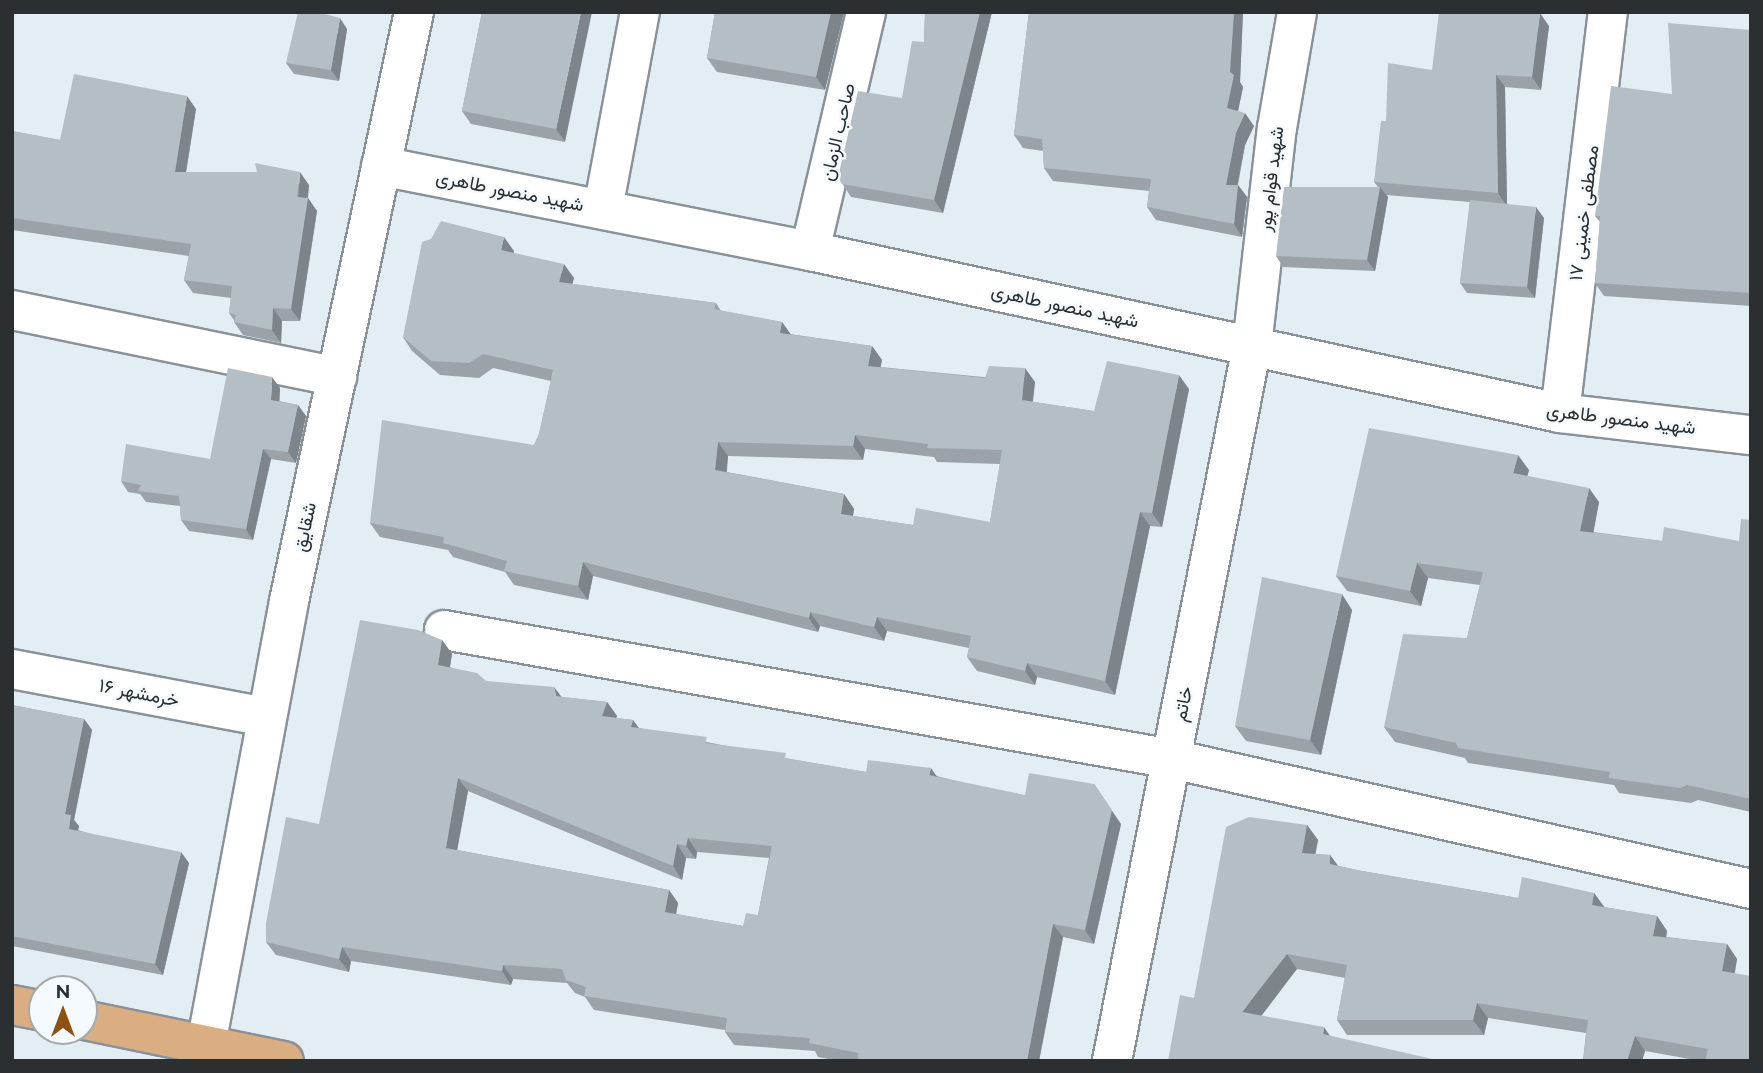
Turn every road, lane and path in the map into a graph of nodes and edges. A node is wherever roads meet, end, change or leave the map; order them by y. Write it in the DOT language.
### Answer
graph roads {
  1 [pos="414,12"];
  2 [pos="640,12"];
  3 [pos="866,12"];
  4 [pos="1297,12"];
  5 [pos="1608,12"];
  6 [pos="382,166"];
  7 [pos="603,209"];
  8 [pos="810,251"];
  9 [pos="12,310"];
  10 [pos="1252,346"];
  11 [pos="337,377"];
  12 [pos="1560,413"];
  13 [pos="1751,435"];
  14 [pos="444,630"];
  15 [pos="12,669"];
  16 [pos="267,718"];
  17 [pos="1172,759"];
  18 [pos="1751,889"];
  19 [pos="98,1023"];
  20 [pos="206,1045"];
  21 [pos="284,1061"];
  22 [pos="1112,1061"];
  1 -- 6 [label="street, شقایق"];
  2 -- 7 [label="street"];
  3 -- 8 [label="street, صاحب الزمان"];
  4 -- 10 [label="street, شهید قوام پور"];
  5 -- 12 [label="street, مصطفی خمینی ۱۷"];
  6 -- 7 [label="street, شهید منصور طاهری"];
  6 -- 11 [label="street, شقایق"];
  7 -- 8 [label="street, شهید منصور طاهری"];
  8 -- 10 [label="street, شهید منصور طاهری"];
  9 -- 11 [label="street"];
  10 -- 12 [label="street, شهید منصور طاهری"];
  10 -- 17 [label="street, خاتم"];
  11 -- 16 [label="street, شقایق"];
  12 -- 13 [label="street, شهید منصور طاهری"];
  14 -- 17 [label="street"];
  15 -- 16 [label="street, خرمشهر ۱۶"];
  16 -- 20 [label="street, شقایق"];
  17 -- 18 [label="street"];
  17 -- 22 [label="street, خاتم"];
  19 -- 20 [label="main road"];
  20 -- 21 [label="main road"];
}
